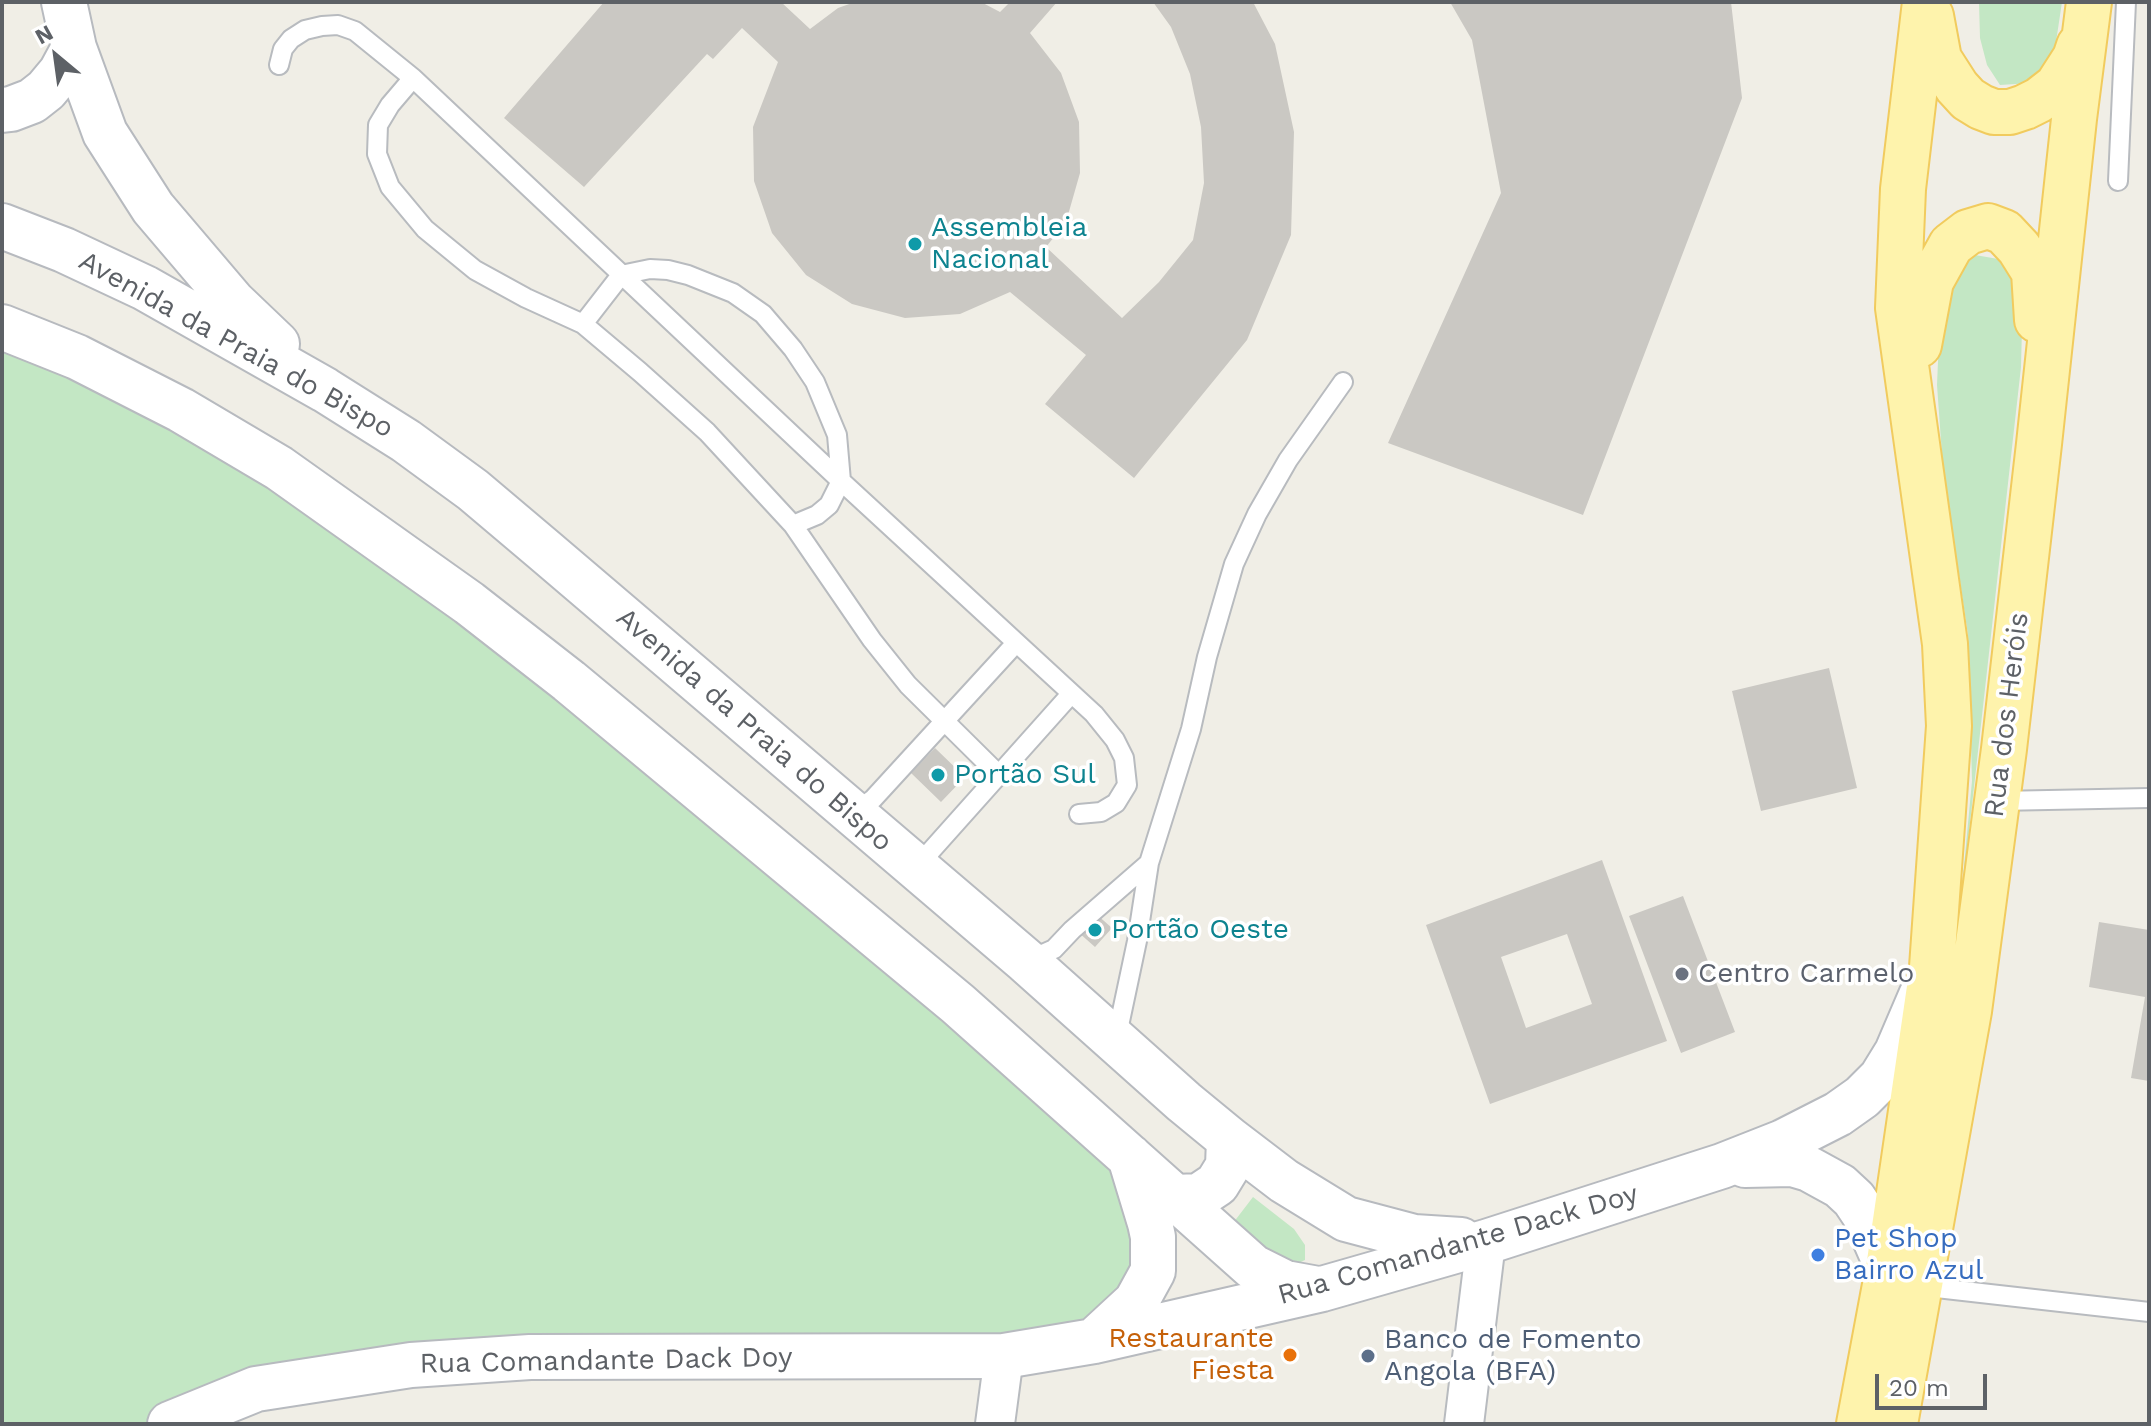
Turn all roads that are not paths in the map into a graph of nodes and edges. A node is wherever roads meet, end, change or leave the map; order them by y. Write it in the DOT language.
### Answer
graph roads {
  1 [pos="64,2"];
  2 [pos="1927,2"];
  3 [pos="2126,2"];
  4 [pos="2088,12"];
  5 [pos="74,48"];
  6 [pos="279,65"];
  7 [pos="413,78"];
  8 [pos="2,110"];
  9 [pos="2118,181"];
  10 [pos="2,226"];
  11 [pos="621,275"];
  12 [pos="583,324"];
  13 [pos="2,327"];
  14 [pos="1343,382"];
  15 [pos="325,390"];
  16 [pos="2043,402"];
  17 [pos="1914,423"];
  18 [pos="841,481"];
  19 [pos="793,525"];
  20 [pos="1016,643"];
  21 [pos="1071,694"];
  22 [pos="945,723"];
  23 [pos="998,774"];
  24 [pos="2149,798"];
  25 [pos="1998,801"];
  26 [pos="851,814"];
  27 [pos="1079,814"];
  28 [pos="1149,863"];
  29 [pos="928,880"];
  30 [pos="1026,961"];
  31 [pos="1932,967"];
  32 [pos="1116,1040"];
  33 [pos="1229,1139"];
  34 [pos="1128,1154"];
  35 [pos="1722,1166"];
  36 [pos="1176,1197"];
  37 [pos="1486,1242"];
  38 [pos="1904,1277"];
  39 [pos="1322,1289"];
  40 [pos="2149,1312"];
  41 [pos="1094,1341"];
  42 [pos="1004,1356"];
  43 [pos="170,1424"];
  44 [pos="995,1424"];
  45 [pos="1464,1424"];
  46 [pos="1859,1424"];
  47 [pos="1895,1424"];
  1 -- 5 [label="street"];
  2 -- 4 [label="main road"];
  2 -- 17 [label="main road, Rua dos Heróis"];
  3 -- 9 [label="lane"];
  4 -- 16 [label="main road, Rua dos Heróis"];
  5 -- 8 [label="street"];
  5 -- 15 [label="street"];
  6 -- 7 [label="lane"];
  7 -- 11 [label="lane"];
  7 -- 12 [label="lane"];
  10 -- 15 [label="street, Avenida da Praia do Bispo"];
  11 -- 12 [label="lane"];
  11 -- 18 [label="lane"];
  11 -- 18 [label="lane"];
  12 -- 19 [label="lane"];
  13 -- 34 [label="street"];
  14 -- 28 [label="lane"];
  15 -- 26 [label="street, Avenida da Praia do Bispo"];
  16 -- 17 [label="main road"];
  16 -- 25 [label="main road, Rua dos Heróis"];
  17 -- 31 [label="main road, Rua dos Heróis"];
  18 -- 19 [label="lane"];
  18 -- 20 [label="lane"];
  19 -- 22 [label="lane"];
  20 -- 21 [label="lane"];
  20 -- 22 [label="lane"];
  21 -- 23 [label="lane"];
  21 -- 27 [label="lane"];
  22 -- 23 [label="lane"];
  22 -- 26 [label="lane"];
  23 -- 29 [label="lane"];
  24 -- 25 [label="lane"];
  25 -- 38 [label="main road, Rua dos Heróis"];
  26 -- 29 [label="street, Avenida da Praia do Bispo"];
  28 -- 30 [label="lane"];
  28 -- 32 [label="lane"];
  29 -- 30 [label="street, Avenida da Praia do Bispo"];
  30 -- 32 [label="street, Avenida da Praia do Bispo"];
  31 -- 35 [label="street, Rua Comandante Dack Doy"];
  31 -- 38 [label="main road, Rua dos Heróis"];
  32 -- 33 [label="street, Avenida da Praia do Bispo"];
  33 -- 36 [label="street"];
  33 -- 37 [label="street, Avenida da Praia do Bispo"];
  34 -- 36 [label="street"];
  34 -- 41 [label="street"];
  35 -- 37 [label="street, Rua Comandante Dack Doy"];
  35 -- 38 [label="street, Rua Comandante Dack Doy"];
  36 -- 39 [label="street"];
  37 -- 39 [label="street, Rua Comandante Dack Doy"];
  37 -- 45 [label="street"];
  38 -- 40 [label="lane"];
  38 -- 46 [label="main road, Rua dos Heróis"];
  38 -- 47 [label="main road, Rua dos Heróis"];
  39 -- 41 [label="street, Rua Comandante Dack Doy"];
  41 -- 42 [label="street, Rua Comandante Dack Doy"];
  42 -- 43 [label="street, Rua Comandante Dack Doy"];
  42 -- 44 [label="street"];
}
